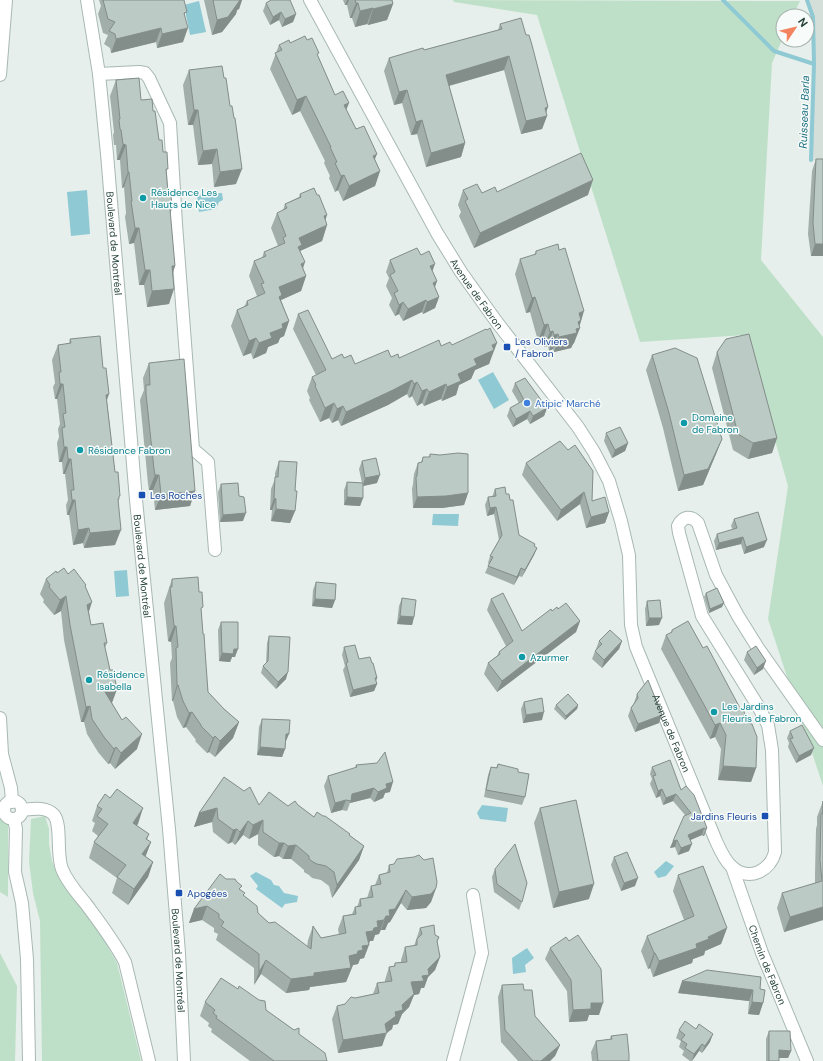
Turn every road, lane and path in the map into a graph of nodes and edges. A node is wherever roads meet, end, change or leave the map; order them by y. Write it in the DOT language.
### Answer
graph roads {
  1 [pos="6,0"];
  2 [pos="87,0"];
  3 [pos="310,0"];
  4 [pos="99,74"];
  5 [pos="0,75"];
  6 [pos="215,550"];
  7 [pos="0,718"];
  8 [pos="823,740"];
  9 [pos="18,815"];
  10 [pos="732,867"];
  11 [pos="473,895"];
  12 [pos="29,1061"];
  13 [pos="149,1061"];
  14 [pos="184,1061"];
  15 [pos="453,1061"];
  16 [pos="807,1061"];
  1 -- 5 [label="street"];
  2 -- 4 [label="street, Boulevard de Montréal"];
  3 -- 10 [label="street, Avenue de Fabron"];
  4 -- 6 [label="street"];
  4 -- 14 [label="street, Boulevard de Montréal"];
  7 -- 9 [label="street"];
  8 -- 10 [label="street"];
  9 -- 12 [label="street"];
  9 -- 13 [label="street"];
  10 -- 16 [label="street, Chemin de Fabron"];
  11 -- 15 [label="street"];
}
